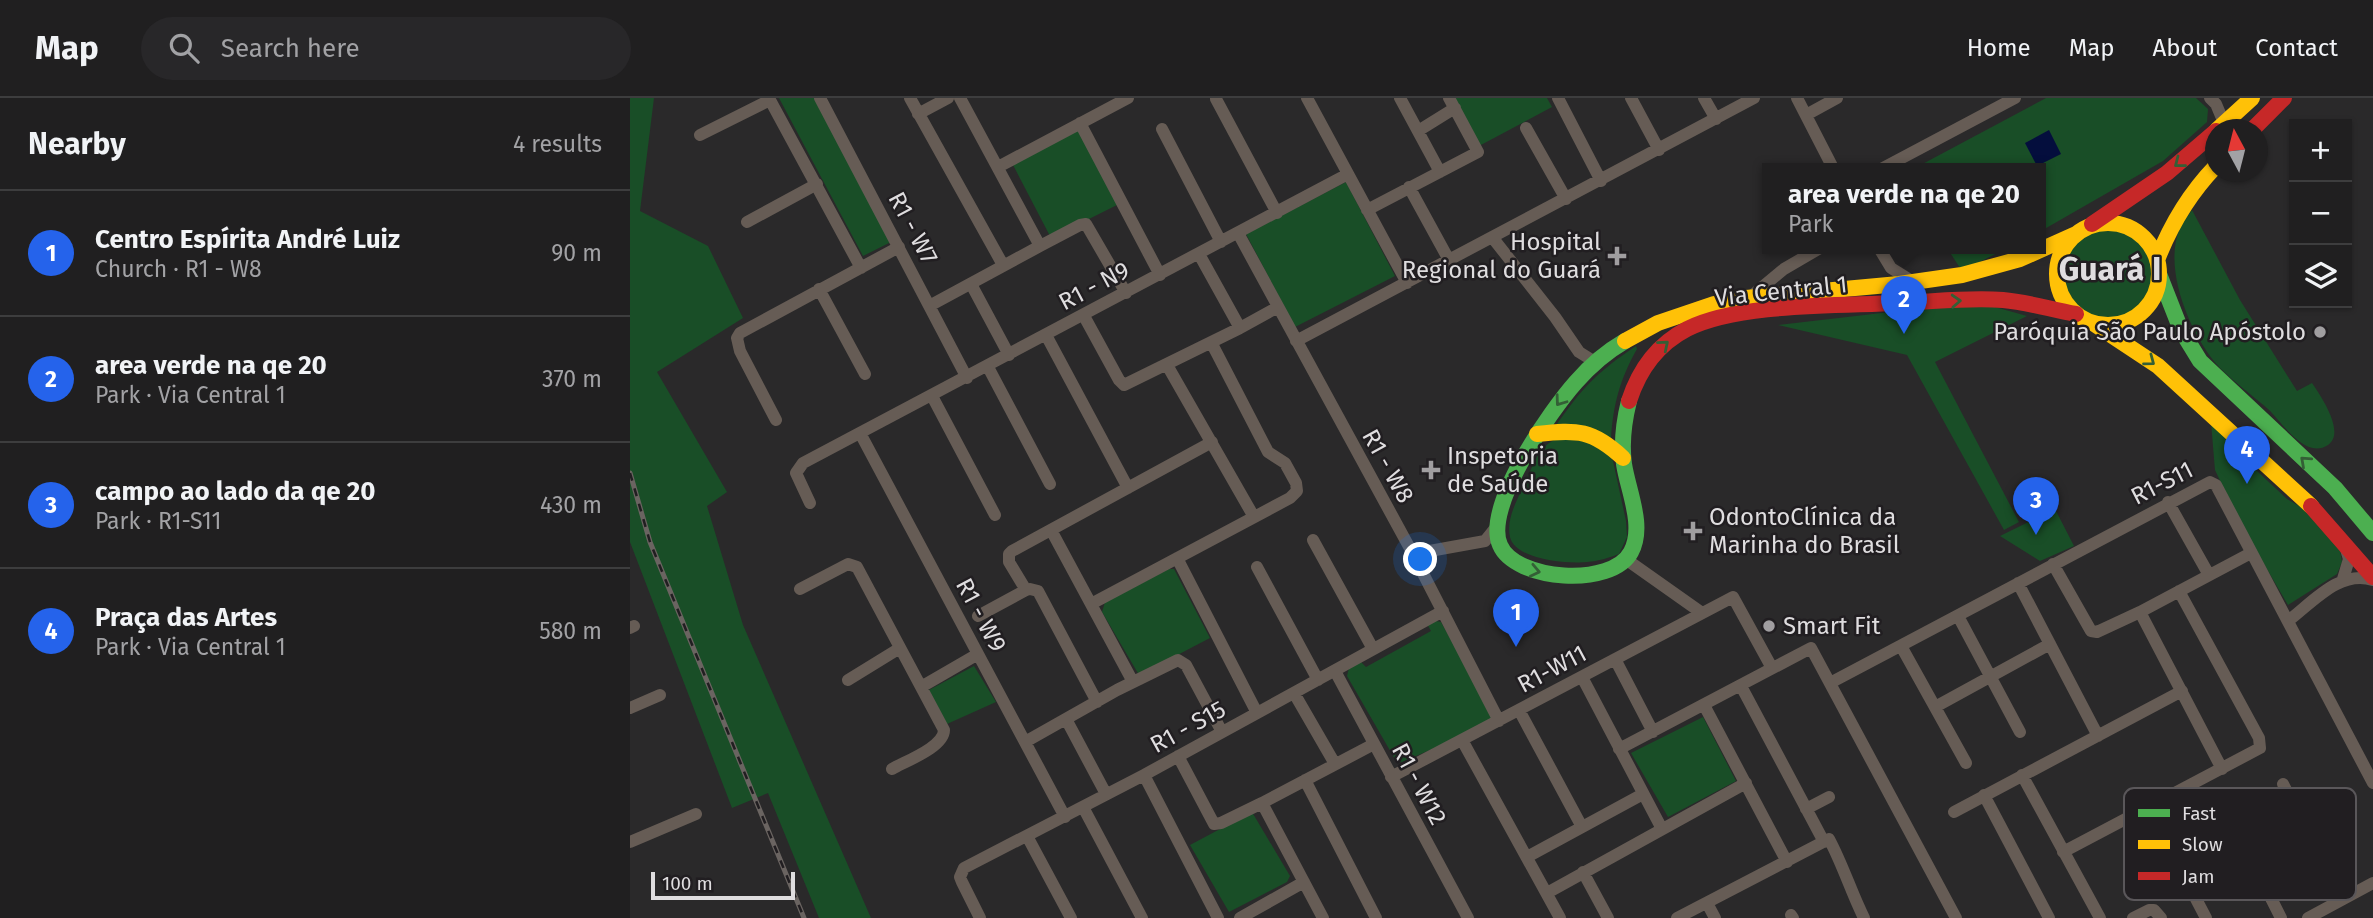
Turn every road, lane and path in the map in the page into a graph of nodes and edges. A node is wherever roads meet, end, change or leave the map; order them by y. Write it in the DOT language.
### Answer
graph roads {
  1 [pos="820,98"];
  2 [pos="910,98"];
  3 [pos="948,98"];
  4 [pos="960,98"];
  5 [pos="1128,98"];
  6 [pos="1307,98"];
  7 [pos="1400,98"];
  8 [pos="1558,98"];
  9 [pos="1631,98"];
  10 [pos="1704,98"];
  11 [pos="1754,98"];
  12 [pos="1797,98"];
  13 [pos="1838,98"];
  14 [pos="2015,98"];
  15 [pos="2252,98"];
  16 [pos="2284,98"];
  17 [pos="1216,99"];
  18 [pos="2001,101"];
  19 [pos="2213,101"];
  20 [pos="1452,103"];
  21 [pos="2238,110"];
  22 [pos="918,114"];
  23 [pos="1806,115"];
  24 [pos="1716,119"];
  25 [pos="2217,119"];
  26 [pos="2228,119"];
  27 [pos="2263,119"];
  28 [pos="1080,123"];
  29 [pos="1525,128"];
  30 [pos="1162,129"];
  31 [pos="1418,131"];
  32 [pos="700,135"];
  33 [pos="2205,141"];
  34 [pos="1659,150"];
  35 [pos="1830,163"];
  36 [pos="1892,163"];
  37 [pos="998,167"];
  38 [pos="1440,172"];
  39 [pos="1348,174"];
  40 [pos="2205,178"];
  41 [pos="1601,181"];
  42 [pos="817,184"];
  43 [pos="1409,187"];
  44 [pos="2140,192"];
  45 [pos="1566,199"];
  46 [pos="1367,210"];
  47 [pos="1277,213"];
  48 [pos="747,222"];
  49 [pos="2082,231"];
  50 [pos="1238,233"];
  51 [pos="1492,237"];
  52 [pos="1221,242"];
  53 [pos="2046,243"];
  54 [pos="1040,246"];
  55 [pos="899,247"];
  56 [pos="2046,249"];
  57 [pos="1199,254"];
  58 [pos="1810,254"];
  59 [pos="1883,254"];
  60 [pos="2025,254"];
  61 [pos="2034,254"];
  62 [pos="1449,260"];
  63 [pos="2008,263"];
  64 [pos="1003,265"];
  65 [pos="2158,267"];
  66 [pos="861,268"];
  67 [pos="1160,275"];
  68 [pos="1407,283"];
  69 [pos="1915,283"];
  70 [pos="971,284"];
  71 [pos="820,289"];
  72 [pos="1126,293"];
  73 [pos="1749,298"];
  74 [pos="931,306"];
  75 [pos="1278,307"];
  76 [pos="2076,314"];
  77 [pos="1084,316"];
  78 [pos="2093,323"];
  79 [pos="1240,328"];
  80 [pos="1046,335"];
  81 [pos="1296,341"];
  82 [pos="1211,342"];
  83 [pos="1579,352"];
  84 [pos="1009,355"];
  85 [pos="1594,362"];
  86 [pos="1167,365"];
  87 [pos="988,367"];
  88 [pos="865,374"];
  89 [pos="1582,375"];
  90 [pos="967,378"];
  91 [pos="932,396"];
  92 [pos="776,420"];
  93 [pos="860,433"];
  94 [pos="1537,434"];
  95 [pos="1212,442"];
  96 [pos="1623,458"];
  97 [pos="1050,484"];
  98 [pos="1128,488"];
  99 [pos="2168,502"];
  100 [pos="810,503"];
  101 [pos="2352,510"];
  102 [pos="995,514"];
  103 [pos="1254,517"];
  104 [pos="2326,522"];
  105 [pos="1497,526"];
  106 [pos="1051,530"];
  107 [pos="2373,534"];
  108 [pos="2339,537"];
  109 [pos="1313,540"];
  110 [pos="1502,551"];
  111 [pos="2251,552"];
  112 [pos="1177,558"];
  113 [pos="1414,558"];
  114 [pos="1627,560"];
  115 [pos="2053,564"];
  116 [pos="1257,567"];
  117 [pos="2209,575"];
  118 [pos="2343,579"];
  119 [pos="2373,579"];
  120 [pos="2018,583"];
  121 [pos="800,589"];
  122 [pos="1026,590"];
  123 [pos="2179,591"];
  124 [pos="1091,604"];
  125 [pos="1443,611"];
  126 [pos="2140,612"];
  127 [pos="1702,613"];
  128 [pos="978,616"];
  129 [pos="1958,616"];
  130 [pos="2288,621"];
  131 [pos="2050,644"];
  132 [pos="1901,646"];
  133 [pos="900,648"];
  134 [pos="1373,649"];
  135 [pos="978,654"];
  136 [pos="1615,659"];
  137 [pos="1772,668"];
  138 [pos="1335,671"];
  139 [pos="1991,676"];
  140 [pos="1582,677"];
  141 [pos="848,680"];
  142 [pos="1318,680"];
  143 [pos="1133,682"];
  144 [pos="1830,683"];
  145 [pos="1741,685"];
  146 [pos="922,687"];
  147 [pos="2182,691"];
  148 [pos="1294,693"];
  149 [pos="660,695"];
  150 [pos="1097,702"];
  151 [pos="1704,705"];
  152 [pos="1935,707"];
  153 [pos="630,708"];
  154 [pos="1519,710"];
  155 [pos="1257,713"];
  156 [pos="1066,719"];
  157 [pos="1499,721"];
  158 [pos="1222,732"];
  159 [pos="1653,732"];
  160 [pos="2020,732"];
  161 [pos="2098,736"];
  162 [pos="1462,740"];
  163 [pos="1025,743"];
  164 [pos="1374,744"];
  165 [pos="1619,749"];
  166 [pos="1178,756"];
  167 [pos="1966,763"];
  168 [pos="1335,764"];
  169 [pos="892,769"];
  170 [pos="2222,769"];
  171 [pos="1144,775"];
  172 [pos="2022,775"];
  173 [pos="1391,777"];
  174 [pos="1305,780"];
  175 [pos="1746,783"];
  176 [pos="2373,783"];
  177 [pos="2283,784"];
  178 [pos="2185,788"];
  179 [pos="2285,788"];
  180 [pos="1106,794"];
  181 [pos="1643,794"];
  182 [pos="1984,795"];
  183 [pos="1829,797"];
  184 [pos="1262,803"];
  185 [pos="1083,807"];
  186 [pos="1806,809"];
  187 [pos="1954,812"];
  188 [pos="696,814"];
  189 [pos="1065,817"];
  190 [pos="2124,820"];
  191 [pos="1582,827"];
  192 [pos="1662,829"];
  193 [pos="1027,836"];
  194 [pos="630,842"];
  195 [pos="1824,842"];
  196 [pos="2063,852"];
  197 [pos="1527,858"];
  198 [pos="1787,862"];
  199 [pos="1583,872"];
  200 [pos="1304,883"];
  201 [pos="2373,883"];
  202 [pos="2356,892"];
  203 [pos="1547,893"];
  204 [pos="2197,900"];
  205 [pos="2272,900"];
  206 [pos="2341,900"];
  207 [pos="1707,903"];
  208 [pos="981,918"];
  209 [pos="1071,918"];
  210 [pos="1142,918"];
  211 [pos="1219,918"];
  212 [pos="1240,918"];
  213 [pos="1323,918"];
  214 [pos="1376,918"];
  215 [pos="1468,918"];
  216 [pos="1560,918"];
  217 [pos="1608,918"];
  218 [pos="1677,918"];
  219 [pos="1715,918"];
  220 [pos="1864,918"];
  221 [pos="1956,918"];
  222 [pos="2049,918"];
  223 [pos="2100,918"];
  224 [pos="2133,918"];
  225 [pos="2161,918"];
  226 [pos="2206,918"];
  227 [pos="2281,918"];
  228 [pos="2308,918"];
  1 -- 55 [label="street, R1 - W7"];
  2 -- 22 [label="street"];
  3 -- 22 [label="street"];
  4 -- 37 [label="street"];
  5 -- 28 [label="street"];
  6 -- 39 [label="street"];
  7 -- 31 [label="street"];
  8 -- 41 [label="street"];
  9 -- 34 [label="street"];
  10 -- 24 [label="street"];
  11 -- 24 [label="street"];
  12 -- 23 [label="street"];
  13 -- 23 [label="street"];
  14 -- 18 [label="street"];
  15 -- 21 [label="street, Via Central 1"];
  16 -- 27 [label="street"];
  17 -- 47 [label="street"];
  18 -- 36 [label="street"];
  19 -- 21 [label="street"];
  19 -- 25 [label="street"];
  20 -- 31 [label="street"];
  20 -- 38 [label="street"];
  21 -- 26 [label="street, Via Central 1"];
  22 -- 64 [label="street"];
  23 -- 35 [label="street"];
  24 -- 34 [label="street"];
  28 -- 37 [label="street"];
  28 -- 67 [label="street"];
  29 -- 45 [label="street"];
  30 -- 52 [label="street"];
  31 -- 38 [label="street"];
  32 -- 42 [label="street"];
  33 -- 44 [label="street, Via Central 1, one-way"];
  34 -- 41 [label="street"];
  37 -- 54 [label="street"];
  38 -- 43 [label="street"];
  39 -- 46 [label="street"];
  39 -- 47 [label="street, R1 - N9"];
  40 -- 65 [label="street"];
  41 -- 45 [label="street"];
  42 -- 48 [label="street"];
  42 -- 66 [label="street"];
  43 -- 46 [label="street"];
  43 -- 62 [label="street"];
  44 -- 49 [label="street, Via Central 1"];
  44 -- 53 [label="street"];
  45 -- 51 [label="street"];
  46 -- 68 [label="street"];
  47 -- 50 [label="street, R1 - N9"];
  49 -- 56 [label="street, Via Central 1"];
  49 -- 65 [label="street"];
  49 -- 76 [label="street"];
  50 -- 52 [label="street, R1 - N9"];
  50 -- 75 [label="street, R1 - W8"];
  51 -- 62 [label="street"];
  51 -- 83 [label="street"];
  52 -- 57 [label="street, R1 - N9"];
  54 -- 64 [label="street"];
  54 -- 72 [label="street"];
  55 -- 66 [label="street"];
  55 -- 74 [label="street, R1 - W7"];
  57 -- 67 [label="street, R1 - N9"];
  57 -- 79 [label="street"];
  58 -- 73 [label="street"];
  59 -- 69 [label="street"];
  60 -- 63 [label="street"];
  61 -- 63 [label="street, Via Central 1"];
  62 -- 68 [label="street"];
  63 -- 69 [label="street, Via Central 1"];
  64 -- 70 [label="street"];
  65 -- 78 [label="street"];
  101 -- 65 [label="street, one-way"];
  66 -- 71 [label="street"];
  67 -- 72 [label="street, R1 - N9"];
  68 -- 81 [label="street"];
  69 -- 73 [label="street, Via Central 1"];
  70 -- 74 [label="street"];
  70 -- 84 [label="street"];
  71 -- 88 [label="street"];
  71 -- 92 [label="street"];
  72 -- 77 [label="street, R1 - N9"];
  73 -- 85 [label="street, Via Central 1"];
  74 -- 90 [label="street, R1 - W7"];
  75 -- 79 [label="street"];
  75 -- 81 [label="street, R1 - W8"];
  76 -- 78 [label="street"];
  96 -- 76 [label="street, Via Central 1, one-way"];
  77 -- 80 [label="street, R1 - N9"];
  77 -- 86 [label="street"];
  78 -- 104 [label="street, one-way"];
  79 -- 82 [label="street"];
  80 -- 84 [label="street, R1 - N9"];
  80 -- 98 [label="street"];
  81 -- 113 [label="street, R1 - W8"];
  82 -- 86 [label="street"];
  82 -- 103 [label="street"];
  83 -- 85 [label="street"];
  83 -- 89 [label="street"];
  84 -- 87 [label="street, R1 - N9"];
  85 -- 89 [label="street, Via Central 1"];
  86 -- 95 [label="street"];
  87 -- 90 [label="street, R1 - N9"];
  87 -- 97 [label="street"];
  89 -- 94 [label="street, Via Central 1, one-way"];
  90 -- 91 [label="street, R1 - N9"];
  91 -- 93 [label="street, R1 - N9"];
  91 -- 102 [label="street"];
  93 -- 100 [label="street, R1 - N9"];
  93 -- 135 [label="street, R1 - W9"];
  94 -- 96 [label="street"];
  94 -- 105 [label="street, Via Central 1"];
  95 -- 98 [label="street"];
  95 -- 103 [label="street"];
  96 -- 114 [label="street, Via Central 1"];
  98 -- 106 [label="street"];
  99 -- 111 [label="street, R1-S11"];
  99 -- 115 [label="street, R1-S11"];
  99 -- 117 [label="street"];
  101 -- 104 [label="street"];
  101 -- 107 [label="street"];
  103 -- 112 [label="street"];
  104 -- 108 [label="street"];
  105 -- 110 [label="street"];
  105 -- 113 [label="street"];
  106 -- 122 [label="street"];
  106 -- 124 [label="street"];
  108 -- 118 [label="street"];
  108 -- 119 [label="street"];
  109 -- 134 [label="street"];
  110 -- 113 [label="street"];
  110 -- 114 [label="street, one-way"];
  111 -- 117 [label="street"];
  111 -- 130 [label="street, R1-S11"];
  112 -- 124 [label="street"];
  112 -- 155 [label="street"];
  113 -- 125 [label="street, R1 - W8"];
  114 -- 127 [label="street"];
  115 -- 120 [label="street, R1-S11"];
  115 -- 126 [label="street"];
  116 -- 142 [label="street"];
  117 -- 123 [label="street"];
  118 -- 119 [label="street"];
  118 -- 130 [label="street"];
  120 -- 129 [label="street, R1-S11"];
  120 -- 131 [label="street"];
  121 -- 133 [label="street"];
  122 -- 128 [label="street"];
  122 -- 150 [label="street"];
  123 -- 126 [label="street"];
  123 -- 170 [label="street"];
  124 -- 143 [label="street"];
  125 -- 134 [label="street, R1 - S15"];
  125 -- 157 [label="street, R1 - W8"];
  126 -- 147 [label="street"];
  127 -- 136 [label="street, R1-W11"];
  127 -- 137 [label="street, R1-W11"];
  129 -- 132 [label="street, R1-S11"];
  129 -- 139 [label="street"];
  130 -- 176 [label="street, R1-S11"];
  131 -- 139 [label="street"];
  131 -- 161 [label="street"];
  132 -- 144 [label="street, R1-S11"];
  132 -- 152 [label="street"];
  133 -- 141 [label="street"];
  133 -- 146 [label="street"];
  134 -- 138 [label="street, R1 - S15"];
  135 -- 146 [label="street"];
  135 -- 163 [label="street, R1 - W9"];
  136 -- 140 [label="street, R1-W11"];
  136 -- 159 [label="street"];
  137 -- 144 [label="street"];
  137 -- 145 [label="street"];
  138 -- 142 [label="street, R1 - S15"];
  138 -- 164 [label="street, R1 - W12"];
  139 -- 152 [label="street"];
  139 -- 160 [label="street"];
  140 -- 154 [label="street, R1-W11"];
  140 -- 165 [label="street"];
  142 -- 148 [label="street, R1 - S15"];
  143 -- 150 [label="street"];
  143 -- 158 [label="street"];
  144 -- 221 [label="street"];
  145 -- 151 [label="street"];
  145 -- 186 [label="street"];
  146 -- 169 [label="street"];
  147 -- 161 [label="street"];
  147 -- 170 [label="street"];
  148 -- 155 [label="street, R1 - S15"];
  148 -- 168 [label="street"];
  149 -- 153 [label="street"];
  150 -- 156 [label="street"];
  151 -- 159 [label="street"];
  151 -- 175 [label="street"];
  152 -- 167 [label="street"];
  154 -- 157 [label="street, R1-W11"];
  154 -- 191 [label="street"];
  155 -- 158 [label="street, R1 - S15"];
  156 -- 163 [label="street"];
  156 -- 180 [label="street"];
  157 -- 162 [label="street, R1-W11"];
  158 -- 166 [label="street, R1 - S15"];
  159 -- 165 [label="street"];
  161 -- 172 [label="street"];
  162 -- 173 [label="street, R1-W11"];
  162 -- 197 [label="street"];
  163 -- 189 [label="street, R1 - W9"];
  164 -- 168 [label="street"];
  164 -- 173 [label="street, R1 - W12"];
  165 -- 181 [label="street"];
  166 -- 171 [label="street, R1 - S15"];
  166 -- 184 [label="street"];
  168 -- 174 [label="street"];
  170 -- 178 [label="street"];
  171 -- 180 [label="street, R1 - S15"];
  171 -- 211 [label="street"];
  172 -- 182 [label="street"];
  172 -- 196 [label="street"];
  173 -- 215 [label="street, R1 - W12"];
  174 -- 184 [label="street"];
  174 -- 214 [label="street"];
  175 -- 192 [label="street"];
  175 -- 198 [label="street"];
  177 -- 179 [label="street"];
  180 -- 185 [label="street, R1 - S15"];
  181 -- 191 [label="street"];
  181 -- 192 [label="street"];
  182 -- 187 [label="street"];
  182 -- 222 [label="street"];
  183 -- 186 [label="street"];
  184 -- 200 [label="street"];
  185 -- 189 [label="street, R1 - S15"];
  185 -- 210 [label="street"];
  186 -- 195 [label="street"];
  188 -- 194 [label="street"];
  189 -- 193 [label="street, R1 - S15"];
  190 -- 196 [label="street"];
  191 -- 197 [label="street"];
  192 -- 199 [label="street"];
  193 -- 208 [label="street, R1 - S15"];
  193 -- 209 [label="street"];
  195 -- 198 [label="street"];
  195 -- 220 [label="street"];
  196 -- 223 [label="street"];
  197 -- 203 [label="street"];
  198 -- 207 [label="street"];
  199 -- 203 [label="street"];
  199 -- 217 [label="street"];
  200 -- 212 [label="street"];
  200 -- 213 [label="street"];
  201 -- 202 [label="street"];
  203 -- 216 [label="street"];
  204 -- 226 [label="street"];
  205 -- 227 [label="street"];
  206 -- 228 [label="street"];
  207 -- 218 [label="street"];
  207 -- 219 [label="street"];
  224 -- 225 [label="street"];
}
